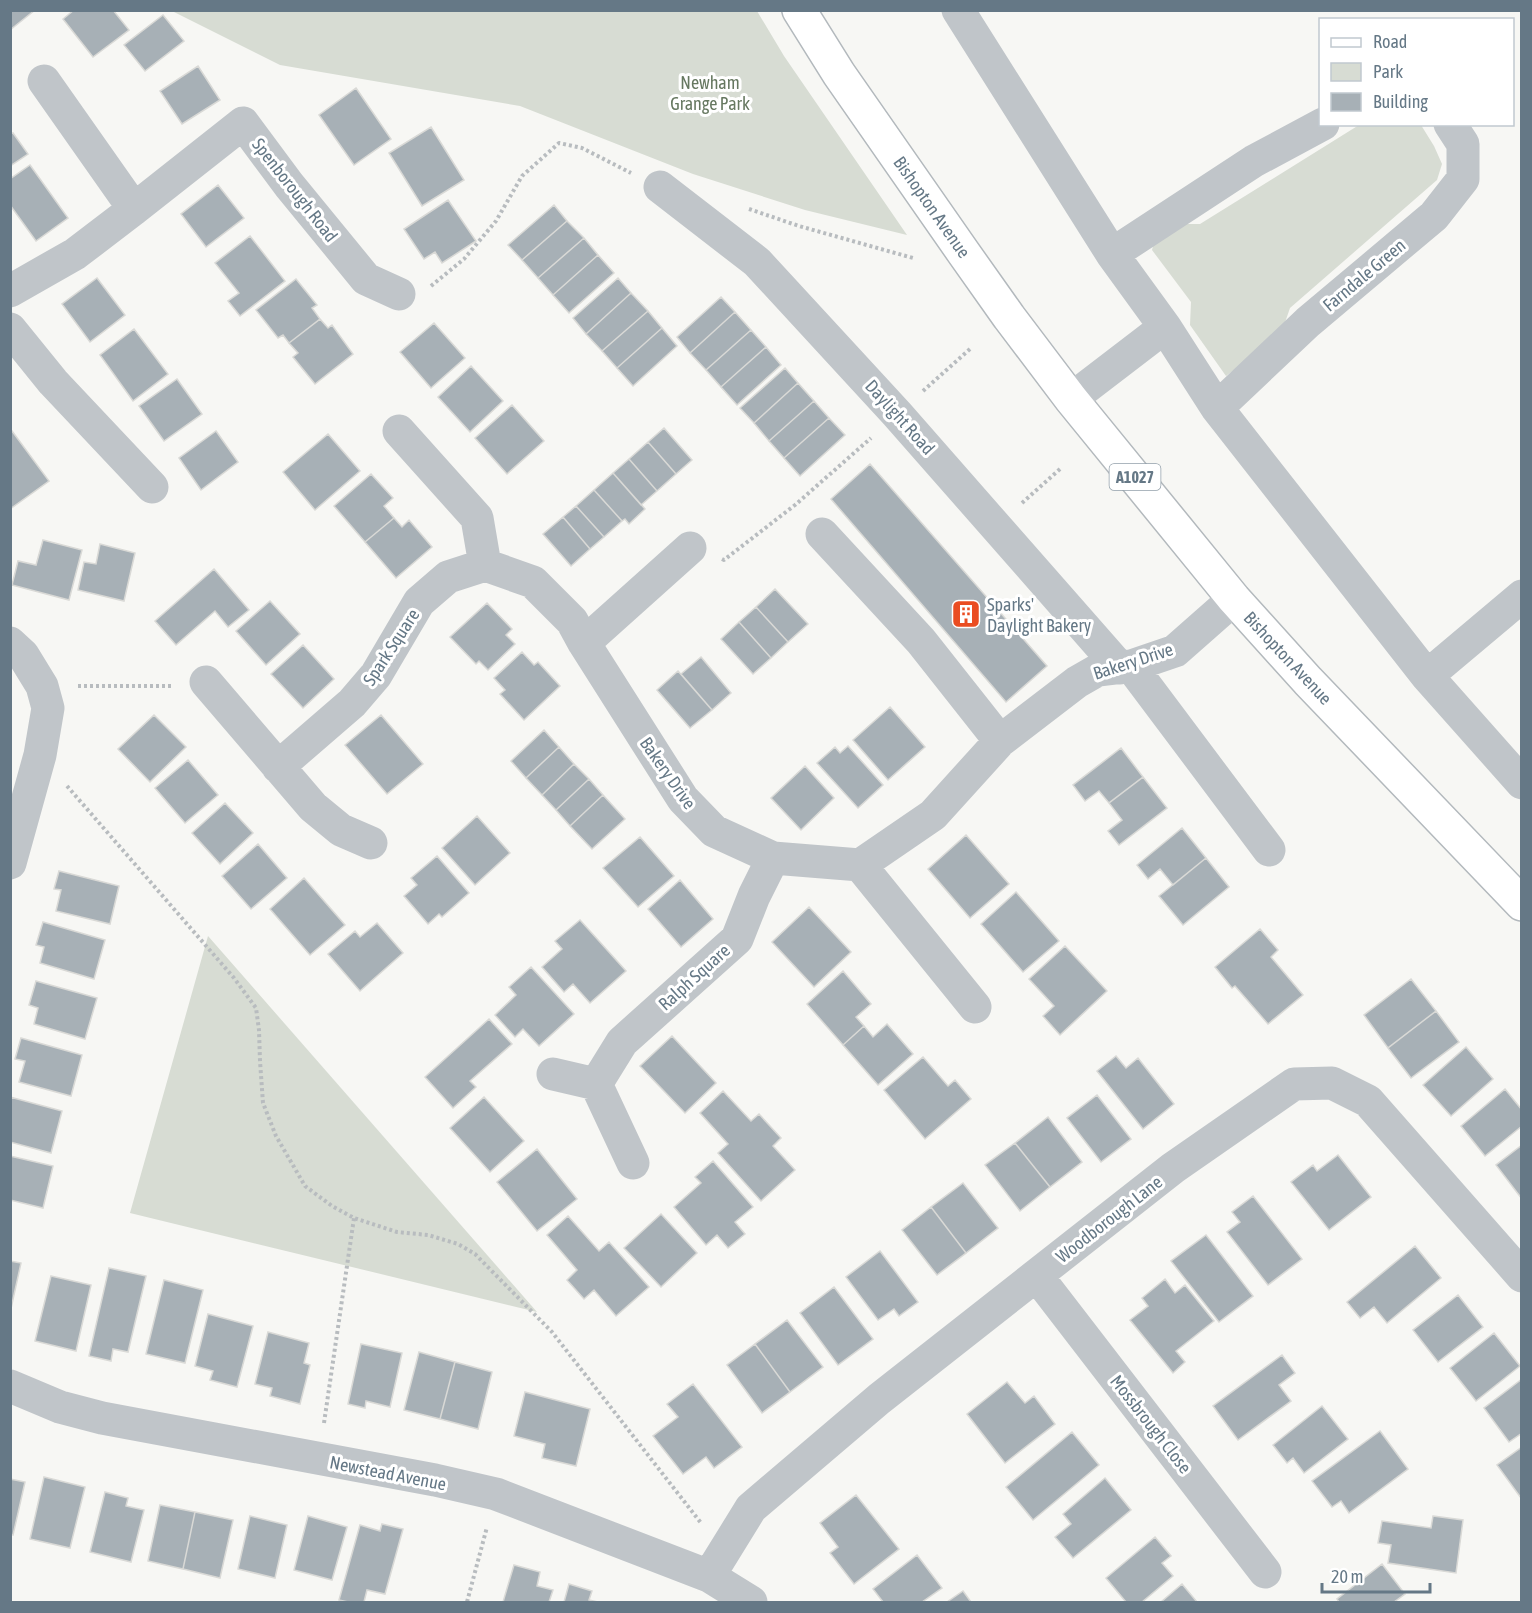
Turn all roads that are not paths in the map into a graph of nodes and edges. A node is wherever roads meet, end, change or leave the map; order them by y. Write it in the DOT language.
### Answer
graph roads {
  1 [pos="800,10"];
  2 [pos="958,10"];
  3 [pos="44,81"];
  4 [pos="1319,126"];
  5 [pos="1451,126"];
  6 [pos="660,187"];
  7 [pos="134,209"];
  8 [pos="1112,254"];
  9 [pos="10,291"];
  10 [pos="399,294"];
  11 [pos="1165,327"];
  12 [pos="10,329"];
  13 [pos="1071,399"];
  14 [pos="1217,408"];
  15 [pos="399,431"];
  16 [pos="152,487"];
  17 [pos="822,534"];
  18 [pos="690,548"];
  19 [pos="485,565"];
  20 [pos="1521,596"];
  21 [pos="1234,599"];
  22 [pos="10,643"];
  23 [pos="584,643"];
  24 [pos="1126,667"];
  25 [pos="1427,676"];
  26 [pos="206,682"];
  27 [pos="1000,741"];
  28 [pos="278,767"];
  29 [pos="1521,783"];
  30 [pos="371,843"];
  31 [pos="1269,850"];
  32 [pos="773,858"];
  33 [pos="10,863"];
  34 [pos="860,865"];
  35 [pos="1521,904"];
  36 [pos="975,1007"];
  37 [pos="553,1074"];
  38 [pos="596,1084"];
  39 [pos="633,1163"];
  40 [pos="1037,1276"];
  41 [pos="1521,1276"];
  42 [pos="10,1386"];
  43 [pos="715,1564"];
  44 [pos="1265,1572"];
  45 [pos="751,1602"];
  1 -- 13 [label="main road, Bishopton Avenue / A1027"];
  2 -- 8 [label="street"];
  3 -- 7 [label="street"];
  4 -- 8 [label="street"];
  5 -- 14 [label="street, Farndale Green"];
  6 -- 24 [label="street, Daylight Road"];
  7 -- 9 [label="street, Spenborough Road"];
  7 -- 10 [label="street, Spenborough Road"];
  8 -- 11 [label="street"];
  11 -- 13 [label="street"];
  11 -- 14 [label="street"];
  12 -- 16 [label="street"];
  13 -- 21 [label="main road, Bishopton Avenue / A1027"];
  14 -- 25 [label="street"];
  15 -- 19 [label="street"];
  17 -- 27 [label="street"];
  18 -- 23 [label="street"];
  19 -- 23 [label="street, Bakery Drive"];
  19 -- 28 [label="street, Spark Square"];
  20 -- 25 [label="street"];
  21 -- 24 [label="street, Bakery Drive"];
  21 -- 35 [label="main road, Bishopton Avenue / A1027"];
  22 -- 33 [label="street"];
  23 -- 32 [label="street, Bakery Drive"];
  24 -- 27 [label="street, Bakery Drive"];
  24 -- 31 [label="street"];
  25 -- 29 [label="street"];
  26 -- 28 [label="street"];
  27 -- 34 [label="street, Bakery Drive"];
  28 -- 30 [label="street"];
  32 -- 34 [label="street, Bakery Drive"];
  32 -- 38 [label="street, Ralph Square"];
  34 -- 36 [label="street"];
  37 -- 38 [label="street"];
  38 -- 39 [label="street"];
  40 -- 41 [label="street, Woodborough Lane"];
  40 -- 43 [label="street, Woodborough Lane"];
  40 -- 44 [label="street, Mossbrough Close"];
  42 -- 43 [label="street, Newstead Avenue"];
  43 -- 45 [label="street, Newstead Avenue"];
}
